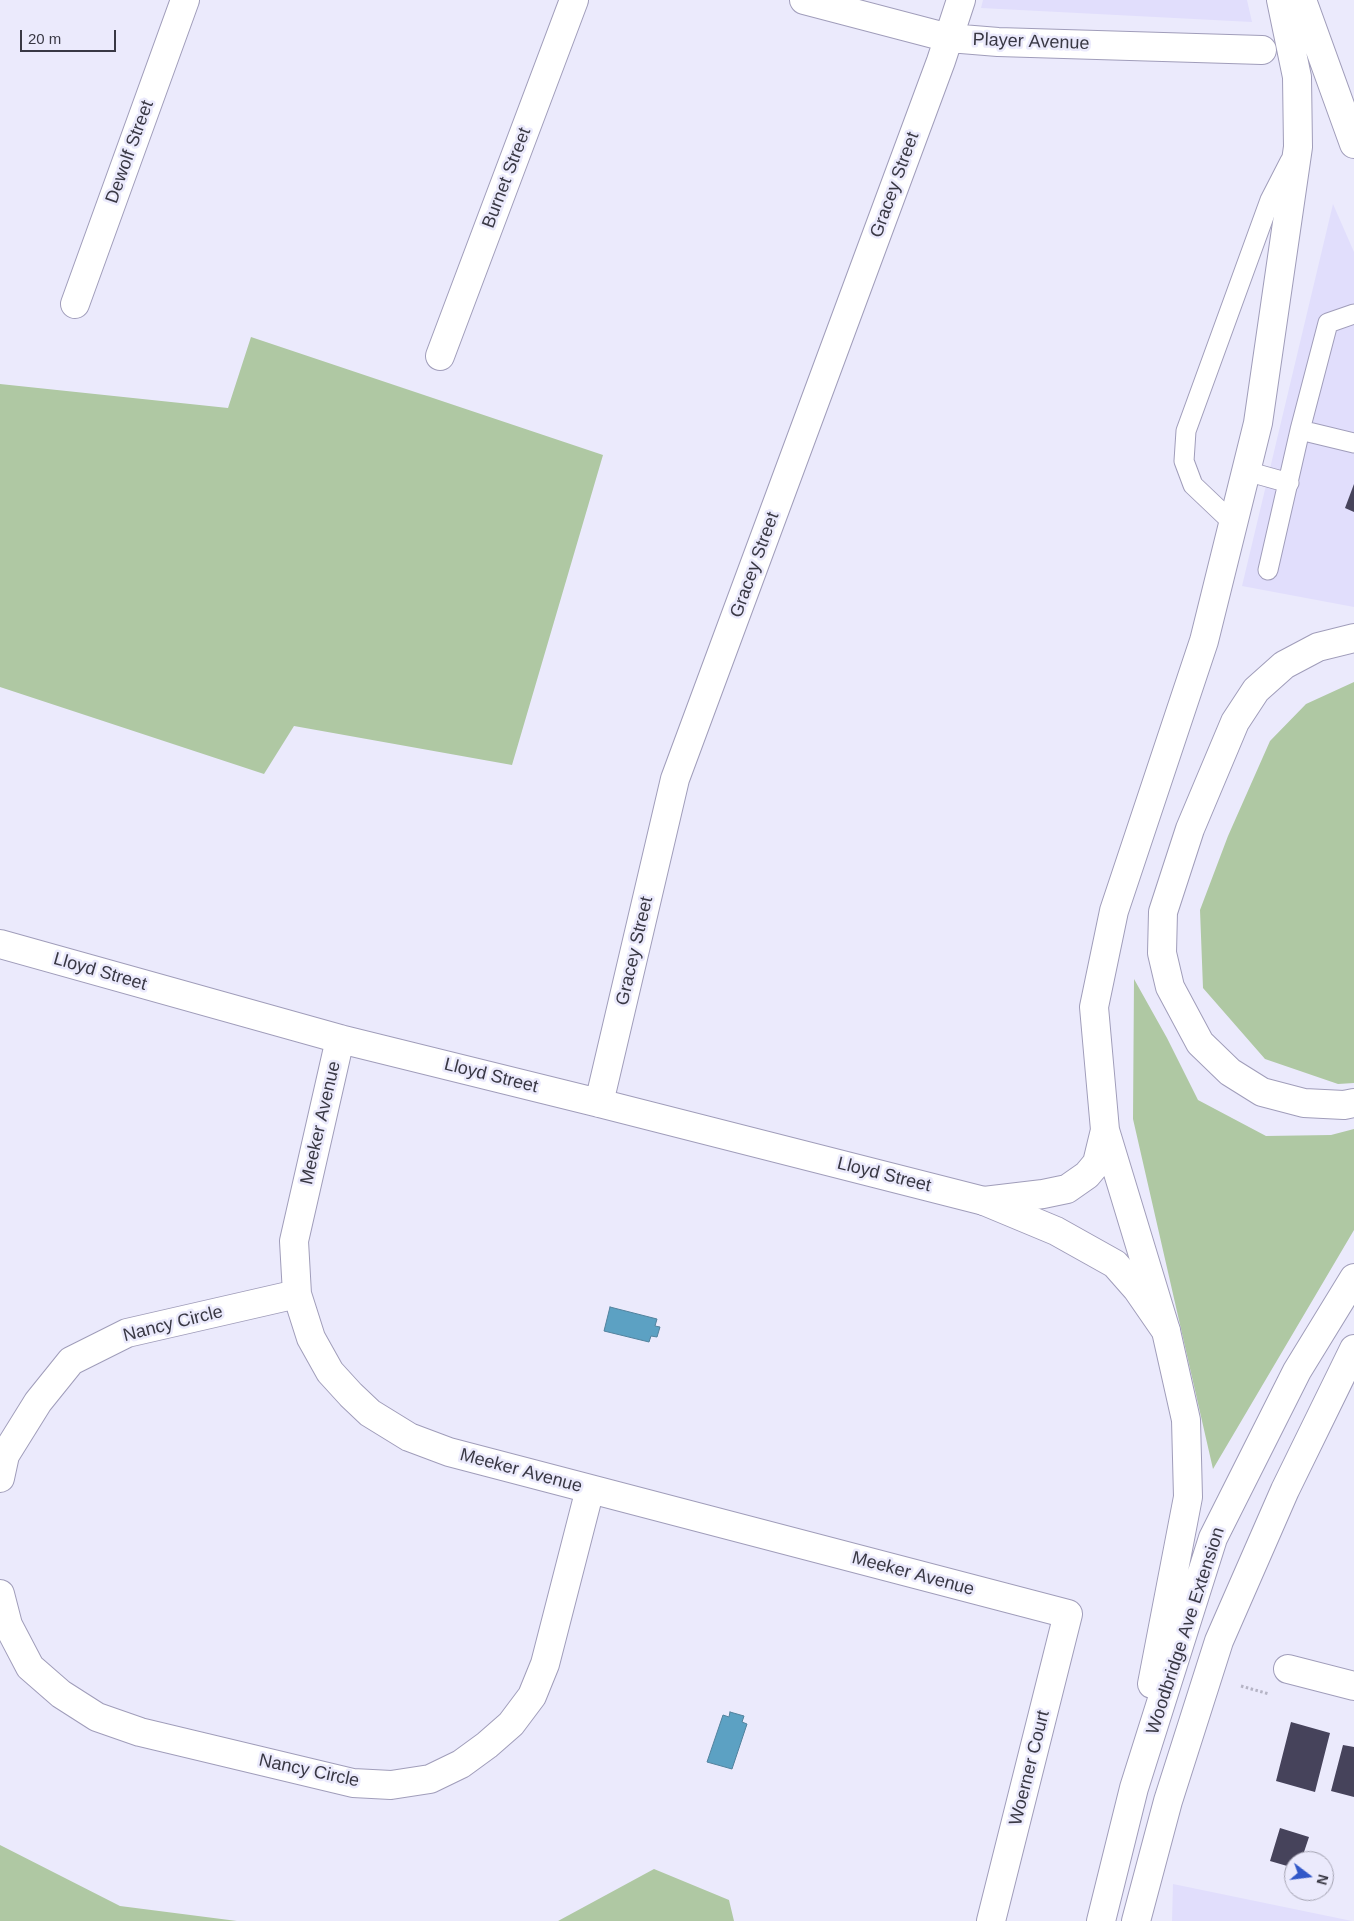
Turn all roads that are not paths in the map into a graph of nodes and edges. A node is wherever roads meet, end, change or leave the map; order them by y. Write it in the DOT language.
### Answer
graph roads {
  1 [pos="186,0"];
  2 [pos="574,0"];
  3 [pos="804,0"];
  4 [pos="961,0"];
  5 [pos="1281,0"];
  6 [pos="1302,0"];
  7 [pos="949,38"];
  8 [pos="1262,50"];
  9 [pos="1354,144"];
  10 [pos="1298,147"];
  11 [pos="75,304"];
  12 [pos="1354,314"];
  13 [pos="440,356"];
  14 [pos="1300,430"];
  15 [pos="1354,443"];
  16 [pos="1246,470"];
  17 [pos="1289,483"];
  18 [pos="1233,523"];
  19 [pos="1268,570"];
  20 [pos="1354,638"];
  21 [pos="0,944"];
  22 [pos="340,1039"];
  23 [pos="600,1103"];
  24 [pos="1354,1104"];
  25 [pos="1105,1130"];
  26 [pos="984,1201"];
  27 [pos="1354,1278"];
  28 [pos="297,1294"];
  29 [pos="1166,1331"];
  30 [pos="1354,1349"];
  31 [pos="0,1478"];
  32 [pos="590,1489"];
  33 [pos="0,1594"];
  34 [pos="1068,1614"];
  35 [pos="1288,1668"];
  36 [pos="1354,1686"];
  37 [pos="1134,1788"];
  38 [pos="991,1921"];
  39 [pos="1100,1921"];
  40 [pos="1136,1921"];
  1 -- 11 [label="main road, Dewolf Street"];
  2 -- 13 [label="main road, Burnet Street"];
  3 -- 7 [label="main road, Player Avenue"];
  4 -- 7 [label="main road, Gracey Street"];
  5 -- 10 [label="main road"];
  6 -- 9 [label="main road"];
  7 -- 8 [label="main road, Player Avenue"];
  7 -- 23 [label="main road, Gracey Street"];
  10 -- 16 [label="main road"];
  10 -- 18 [label="lane"];
  12 -- 14 [label="lane"];
  14 -- 15 [label="lane"];
  14 -- 17 [label="lane"];
  16 -- 17 [label="lane"];
  16 -- 18 [label="main road"];
  17 -- 19 [label="lane"];
  18 -- 25 [label="main road"];
  20 -- 24 [label="main road"];
  21 -- 22 [label="main road, Lloyd Street"];
  22 -- 23 [label="main road, Lloyd Street"];
  22 -- 28 [label="main road, Meeker Avenue"];
  23 -- 26 [label="main road, Lloyd Street"];
  25 -- 26 [label="main road"];
  25 -- 29 [label="main road"];
  26 -- 29 [label="main road"];
  27 -- 37 [label="main road, Woodbridge Ave Extension"];
  28 -- 31 [label="main road, Nancy Circle"];
  28 -- 32 [label="main road, Meeker Avenue"];
  29 -- 37 [label="main road"];
  30 -- 40 [label="main road, Woodbridge Ave Extension"];
  32 -- 33 [label="main road, Nancy Circle"];
  32 -- 34 [label="main road, Meeker Avenue"];
  34 -- 38 [label="main road, Woerner Court"];
  35 -- 36 [label="main road"];
  37 -- 39 [label="main road, Woodbridge Ave Extension"];
}
